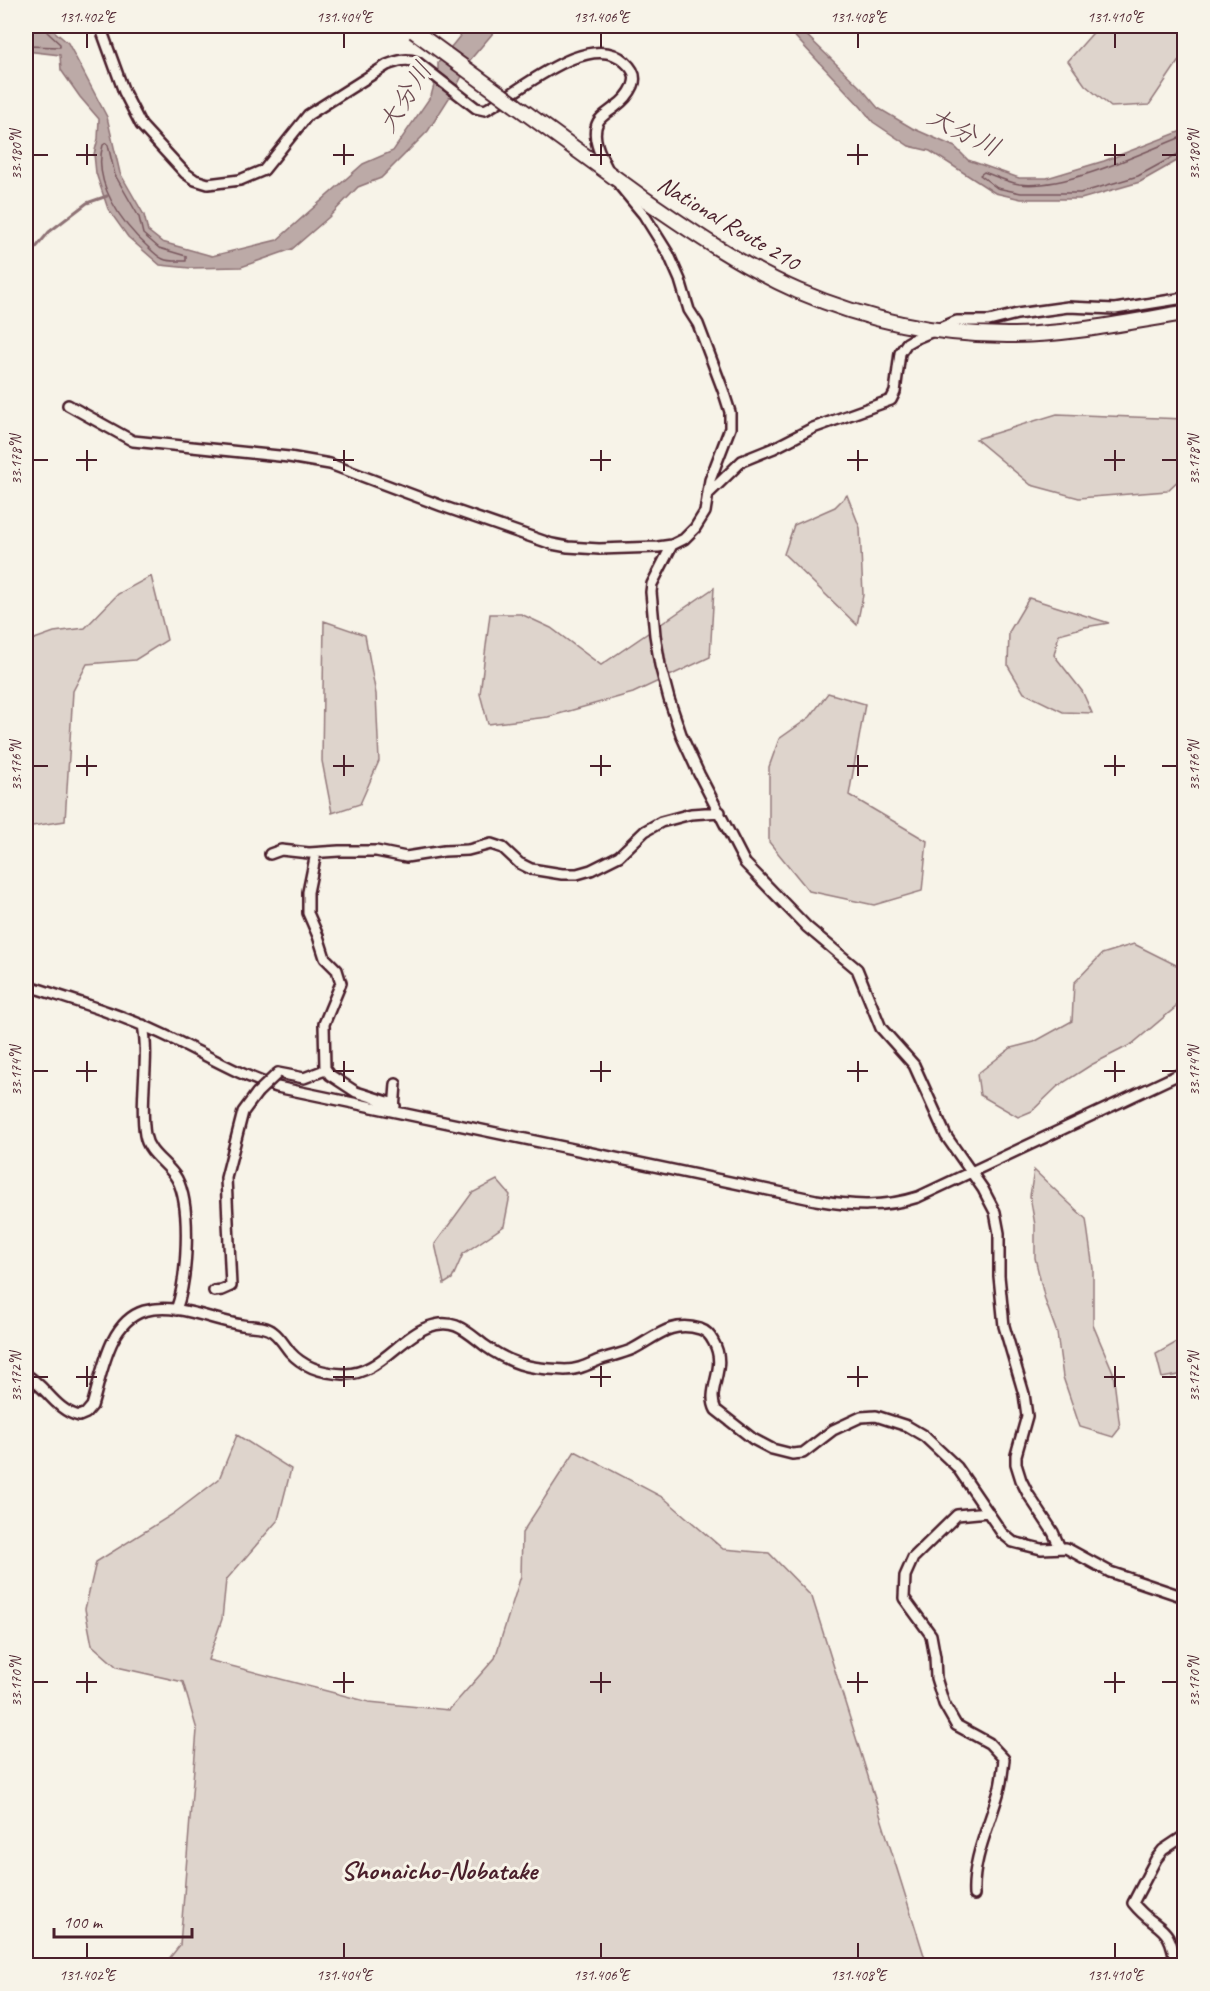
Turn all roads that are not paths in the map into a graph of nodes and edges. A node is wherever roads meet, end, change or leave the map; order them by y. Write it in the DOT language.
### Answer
graph roads {
  1 [pos="100,26"];
  2 [pos="410,28"];
  3 [pos="610,174"];
  4 [pos="1185,298"];
  5 [pos="1185,313"];
  6 [pos="934,329"];
  7 [pos="68,405"];
  8 [pos="709,493"];
  9 [pos="672,545"];
  10 [pos="720,812"];
  11 [pos="316,853"];
  12 [pos="270,854"];
  13 [pos="26,985"];
  14 [pos="143,1025"];
  15 [pos="326,1070"];
  16 [pos="1185,1072"];
  17 [pos="396,1084"];
  18 [pos="394,1109"];
  19 [pos="971,1173"];
  20 [pos="214,1291"];
  21 [pos="176,1310"];
  22 [pos="26,1375"];
  23 [pos="988,1512"];
  24 [pos="1059,1548"];
  25 [pos="1185,1597"];
  26 [pos="1185,1836"];
  27 [pos="974,1895"];
  28 [pos="1175,1965"];
  1 -- 3 [label="street"];
  2 -- 3 [label="highway, National Route 210, bridge"];
  3 -- 6 [label="highway, National Route 210"];
  3 -- 8 [label="street"];
  4 -- 6 [label="street"];
  5 -- 6 [label="highway, National Route 210"];
  6 -- 8 [label="street"];
  7 -- 9 [label="street"];
  8 -- 9 [label="street"];
  9 -- 10 [label="street"];
  10 -- 11 [label="street"];
  10 -- 19 [label="street"];
  11 -- 12 [label="street"];
  11 -- 15 [label="street"];
  13 -- 14 [label="street"];
  14 -- 18 [label="street"];
  14 -- 21 [label="street"];
  15 -- 18 [label="street"];
  15 -- 20 [label="street, bridge"];
  16 -- 19 [label="street"];
  17 -- 18 [label="street"];
  18 -- 19 [label="street"];
  19 -- 24 [label="street"];
  21 -- 22 [label="street"];
  21 -- 23 [label="street"];
  23 -- 24 [label="street"];
  23 -- 27 [label="street"];
  24 -- 25 [label="street"];
  26 -- 28 [label="street"];
}
